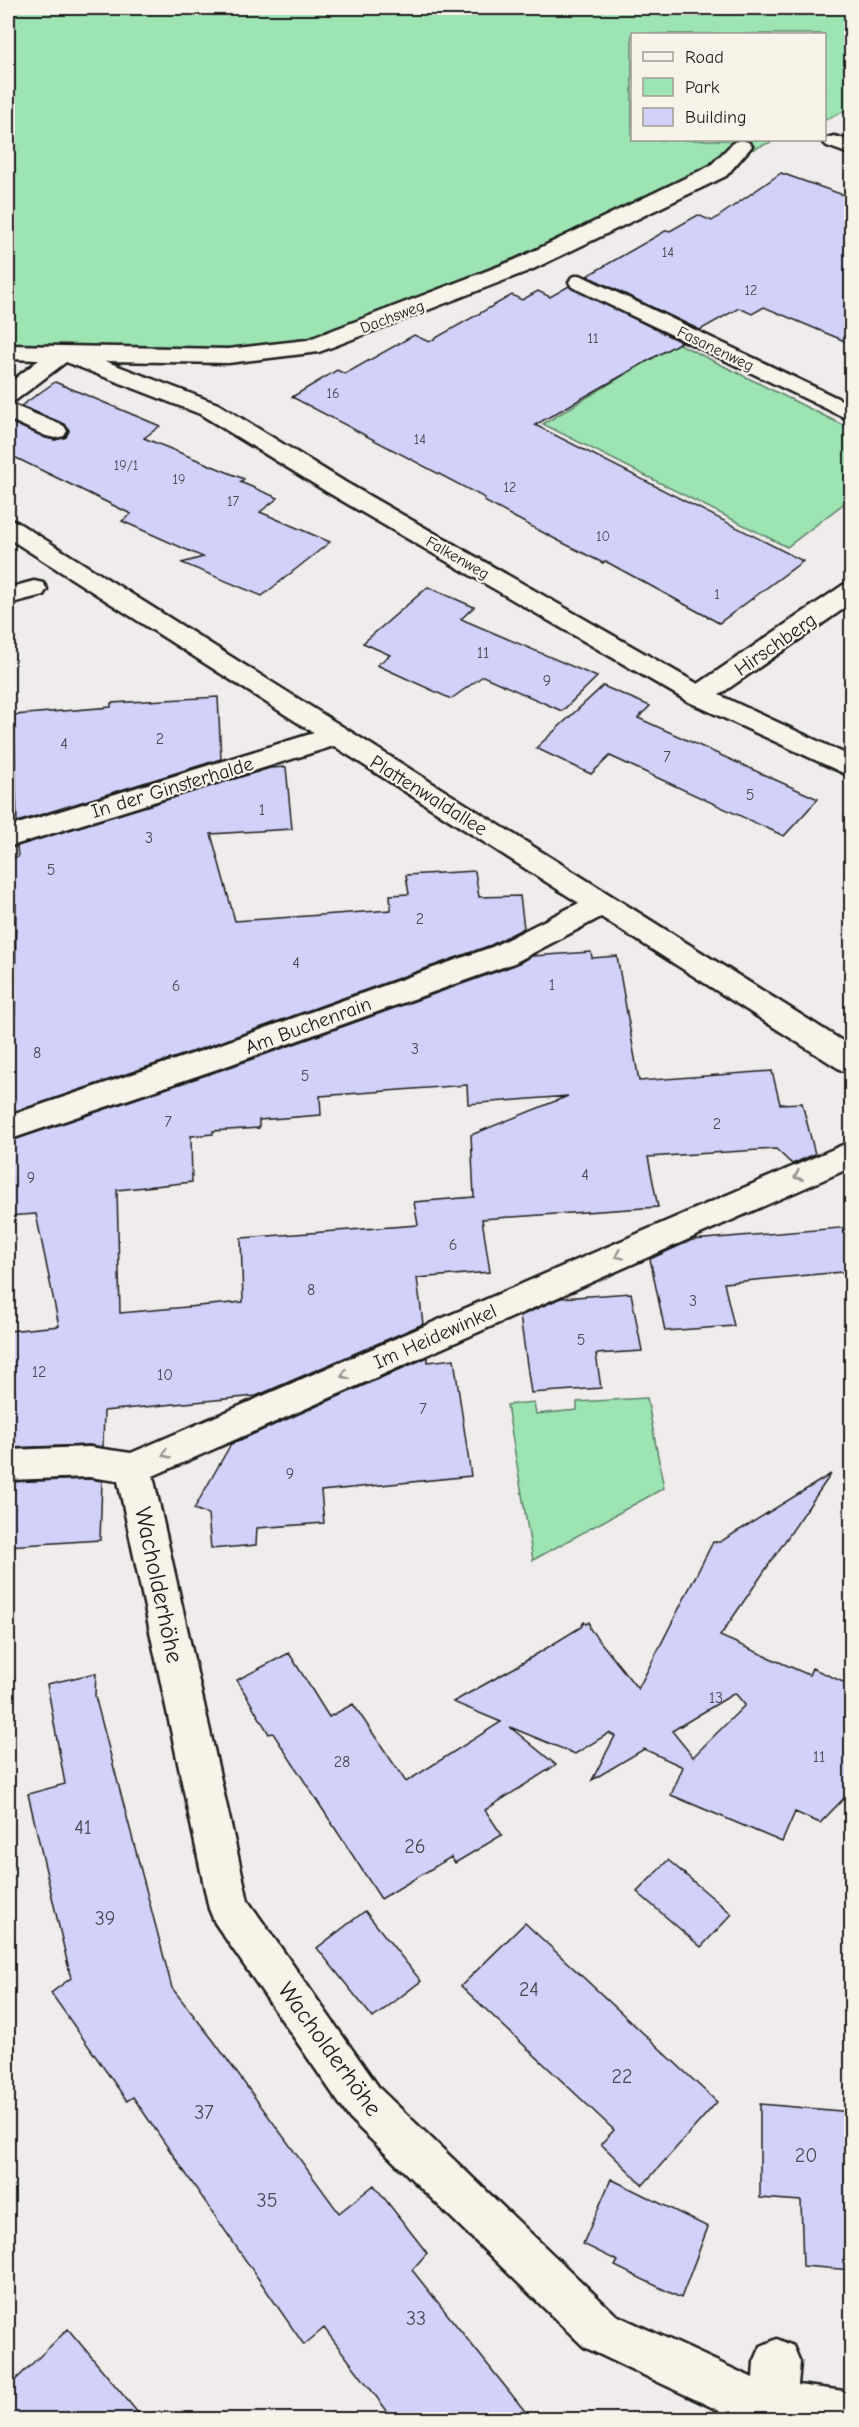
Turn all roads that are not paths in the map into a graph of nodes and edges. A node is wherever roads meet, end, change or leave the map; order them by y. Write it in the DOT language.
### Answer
graph roads {
  1 [pos="741,146"];
  2 [pos="580,282"];
  3 [pos="8,352"];
  4 [pos="63,353"];
  5 [pos="8,395"];
  6 [pos="8,410"];
  7 [pos="852,414"];
  8 [pos="56,431"];
  9 [pos="8,527"];
  10 [pos="34,589"];
  11 [pos="852,591"];
  12 [pos="8,596"];
  13 [pos="699,696"];
  14 [pos="336,736"];
  15 [pos="852,768"];
  16 [pos="8,837"];
  17 [pos="601,904"];
  18 [pos="852,1062"];
  19 [pos="8,1128"];
  20 [pos="852,1153"];
  21 [pos="8,1465"];
  22 [pos="133,1468"];
  23 [pos="852,2415"];
  1 -- 4 [label="street, Dachsweg"];
  2 -- 7 [label="street, Fasanenweg"];
  3 -- 4 [label="street, Dachsweg"];
  4 -- 5 [label="street"];
  4 -- 13 [label="street, Falkenweg"];
  6 -- 8 [label="street"];
  9 -- 14 [label="street, Plattenwaldallee"];
  10 -- 12 [label="street"];
  11 -- 13 [label="street, Hirschberg"];
  13 -- 15 [label="street, Falkenweg"];
  14 -- 16 [label="street, In der Ginsterhalde"];
  14 -- 17 [label="street, Plattenwaldallee"];
  17 -- 18 [label="street, Plattenwaldallee"];
  17 -- 19 [label="street, Am Buchenrain"];
  20 -- 22 [label="street, Im Heidewinkel, one-way"];
  21 -- 22 [label="street"];
  22 -- 23 [label="street, Wacholderhöhe"];
}
